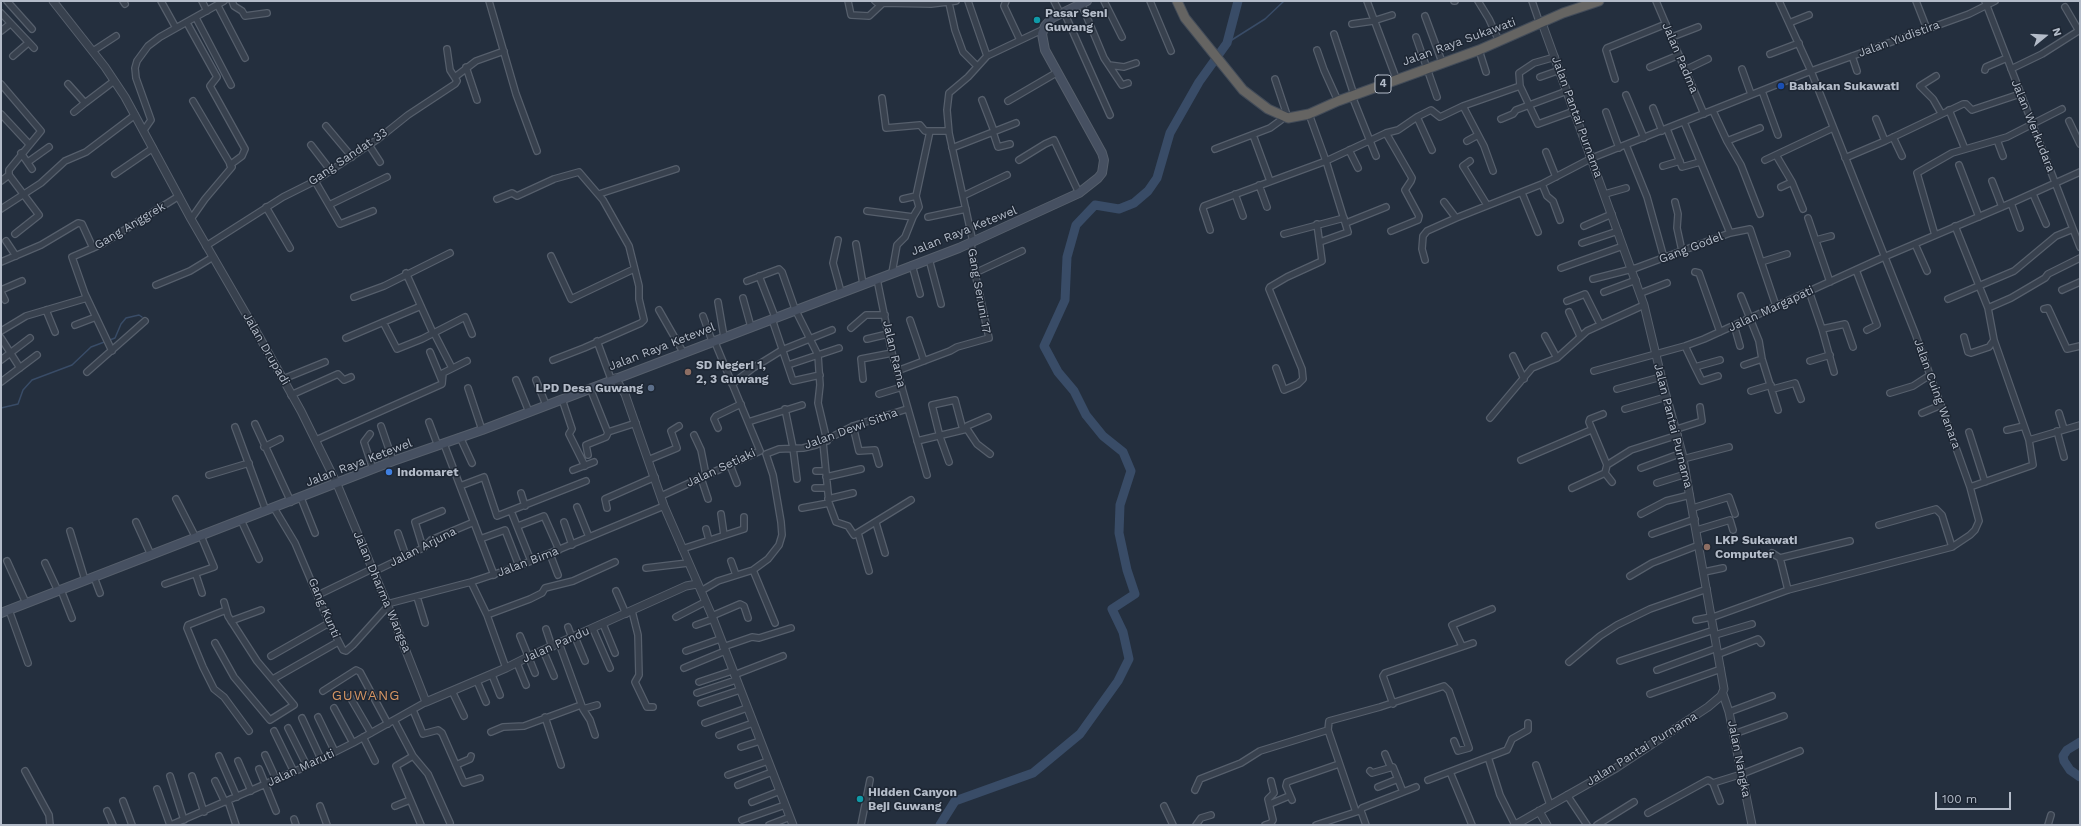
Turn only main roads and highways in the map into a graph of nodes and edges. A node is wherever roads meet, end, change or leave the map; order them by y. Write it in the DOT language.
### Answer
graph roads {
  1 [pos="1178,1"];
  2 [pos="1599,1"];
  3 [pos="1084,2"];
  4 [pos="1585,3"];
  5 [pos="1,613"];
  1 -- 4 [label="highway, Jalan Raya Sukawati / 4"];
  2 -- 4 [label="highway, Jalan Raya Sukawati / 4"];
  3 -- 5 [label="main road, Jalan Raya Ketewel"];
}
